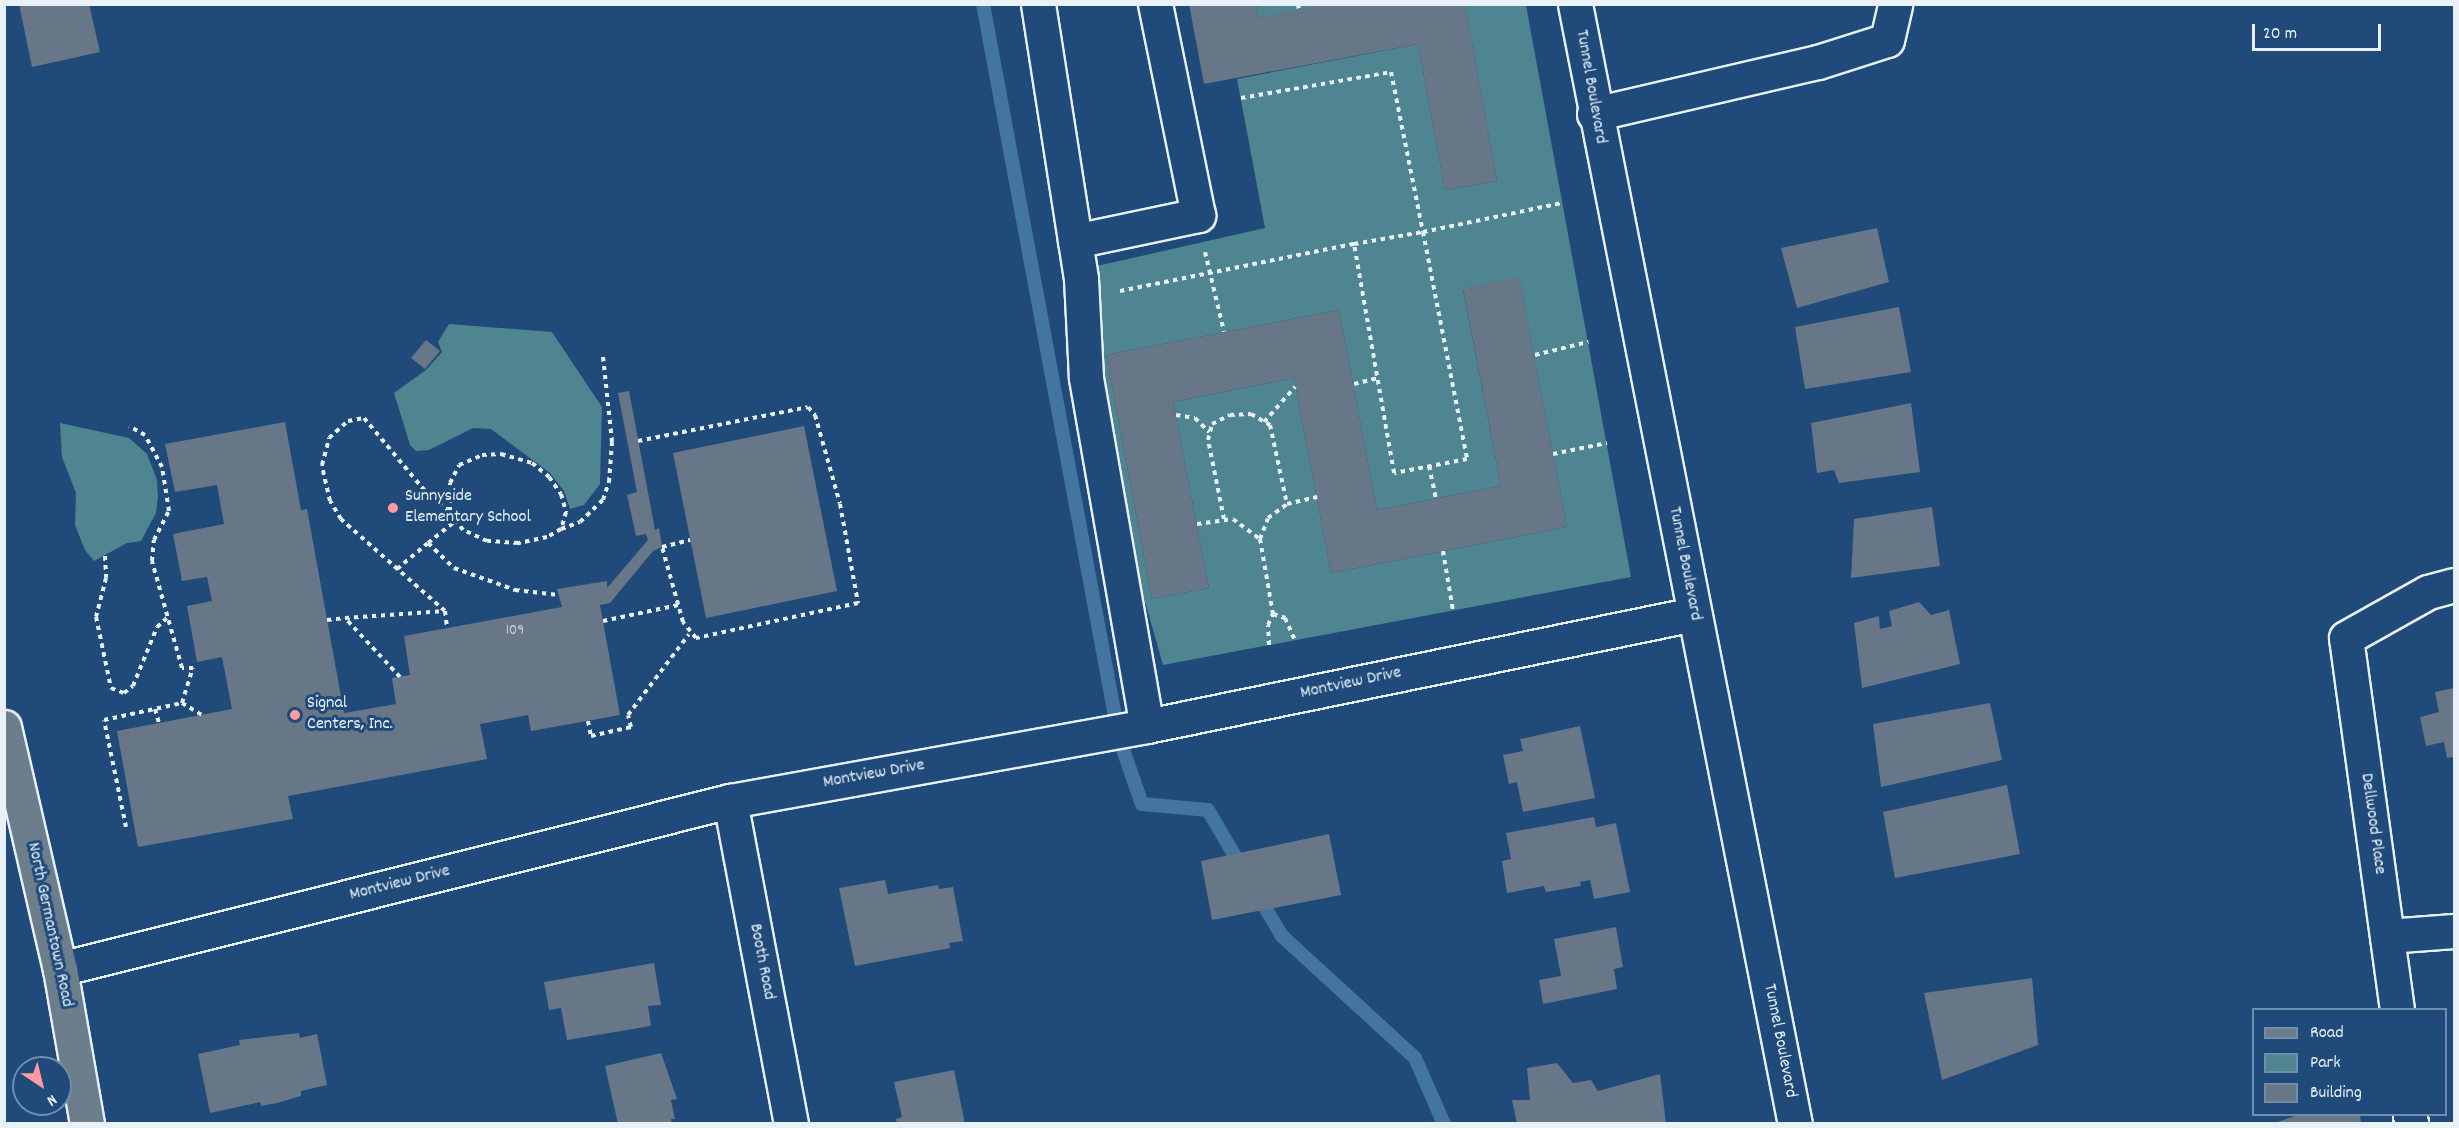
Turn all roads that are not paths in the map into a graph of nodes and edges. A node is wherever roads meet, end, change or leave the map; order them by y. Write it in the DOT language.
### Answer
graph roads {
  1 [pos="1038,4"];
  2 [pos="1155,4"];
  3 [pos="1575,4"];
  4 [pos="1895,4"];
  5 [pos="1594,114"];
  6 [pos="1075,241"];
  7 [pos="2454,585"];
  8 [pos="1694,614"];
  9 [pos="1147,726"];
  10 [pos="4,727"];
  11 [pos="730,801"];
  12 [pos="2454,931"];
  13 [pos="2387,936"];
  14 [pos="60,969"];
  15 [pos="2397,1008"];
  16 [pos="87,1124"];
  17 [pos="791,1124"];
  18 [pos="1796,1124"];
  1 -- 6 [label="street"];
  2 -- 6 [label="street"];
  3 -- 5 [label="street, Tunnel Boulevard"];
  4 -- 5 [label="street"];
  5 -- 8 [label="street, Tunnel Boulevard"];
  6 -- 9 [label="street"];
  7 -- 13 [label="street, Dellwood Place"];
  8 -- 9 [label="street, Montview Drive"];
  8 -- 18 [label="street, Tunnel Boulevard"];
  9 -- 11 [label="street, Montview Drive"];
  10 -- 14 [label="main road, North Germantown Road"];
  11 -- 14 [label="street, Montview Drive"];
  11 -- 17 [label="street, Booth Road"];
  12 -- 13 [label="street"];
  13 -- 15 [label="street, Dellwood Place"];
  14 -- 16 [label="main road, North Germantown Road"];
}
